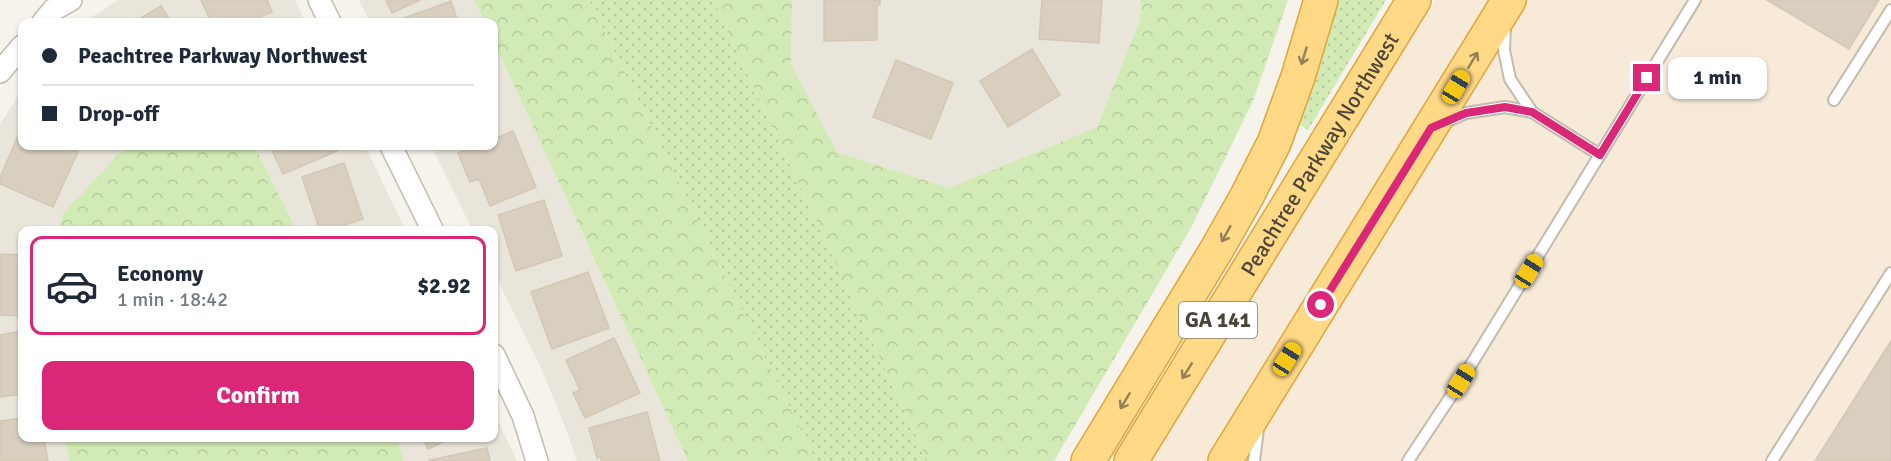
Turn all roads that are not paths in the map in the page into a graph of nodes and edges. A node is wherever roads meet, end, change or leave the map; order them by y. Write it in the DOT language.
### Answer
graph roads {
  1 [pos="71,0"];
  2 [pos="319,0"];
  3 [pos="1321,0"];
  4 [pos="1414,0"];
  5 [pos="1695,0"];
  6 [pos="1507,3"];
  7 [pos="1891,10"];
  8 [pos="46,18"];
  9 [pos="328,18"];
  10 [pos="18,51"];
  11 [pos="0,72"];
  12 [pos="1834,100"];
  13 [pos="1532,112"];
  14 [pos="1431,128"];
  15 [pos="393,150"];
  16 [pos="1600,155"];
  17 [pos="431,226"];
  18 [pos="1891,273"];
  19 [pos="498,364"];
  20 [pos="1265,395"];
  21 [pos="537,461"];
  22 [pos="1088,461"];
  23 [pos="1131,461"];
  24 [pos="1225,461"];
  25 [pos="1254,461"];
  26 [pos="1408,461"];
  27 [pos="1772,461"];
  1 -- 8 [label="street"];
  2 -- 9 [label="street"];
  3 -- 22 [label="highway, one-way"];
  4 -- 23 [label="highway, Peachtree Parkway Northwest / GA 141, one-way"];
  5 -- 16 [label="lane"];
  6 -- 13 [label="lane"];
  14 -- 6 [label="highway, one-way"];
  7 -- 12 [label="lane"];
  10 -- 11 [label="street"];
  13 -- 14 [label="lane"];
  13 -- 16 [label="lane"];
  14 -- 20 [label="highway"];
  15 -- 17 [label="street"];
  16 -- 26 [label="lane"];
  18 -- 27 [label="lane"];
  19 -- 21 [label="street"];
  20 -- 24 [label="highway"];
  20 -- 25 [label="lane"];
}
